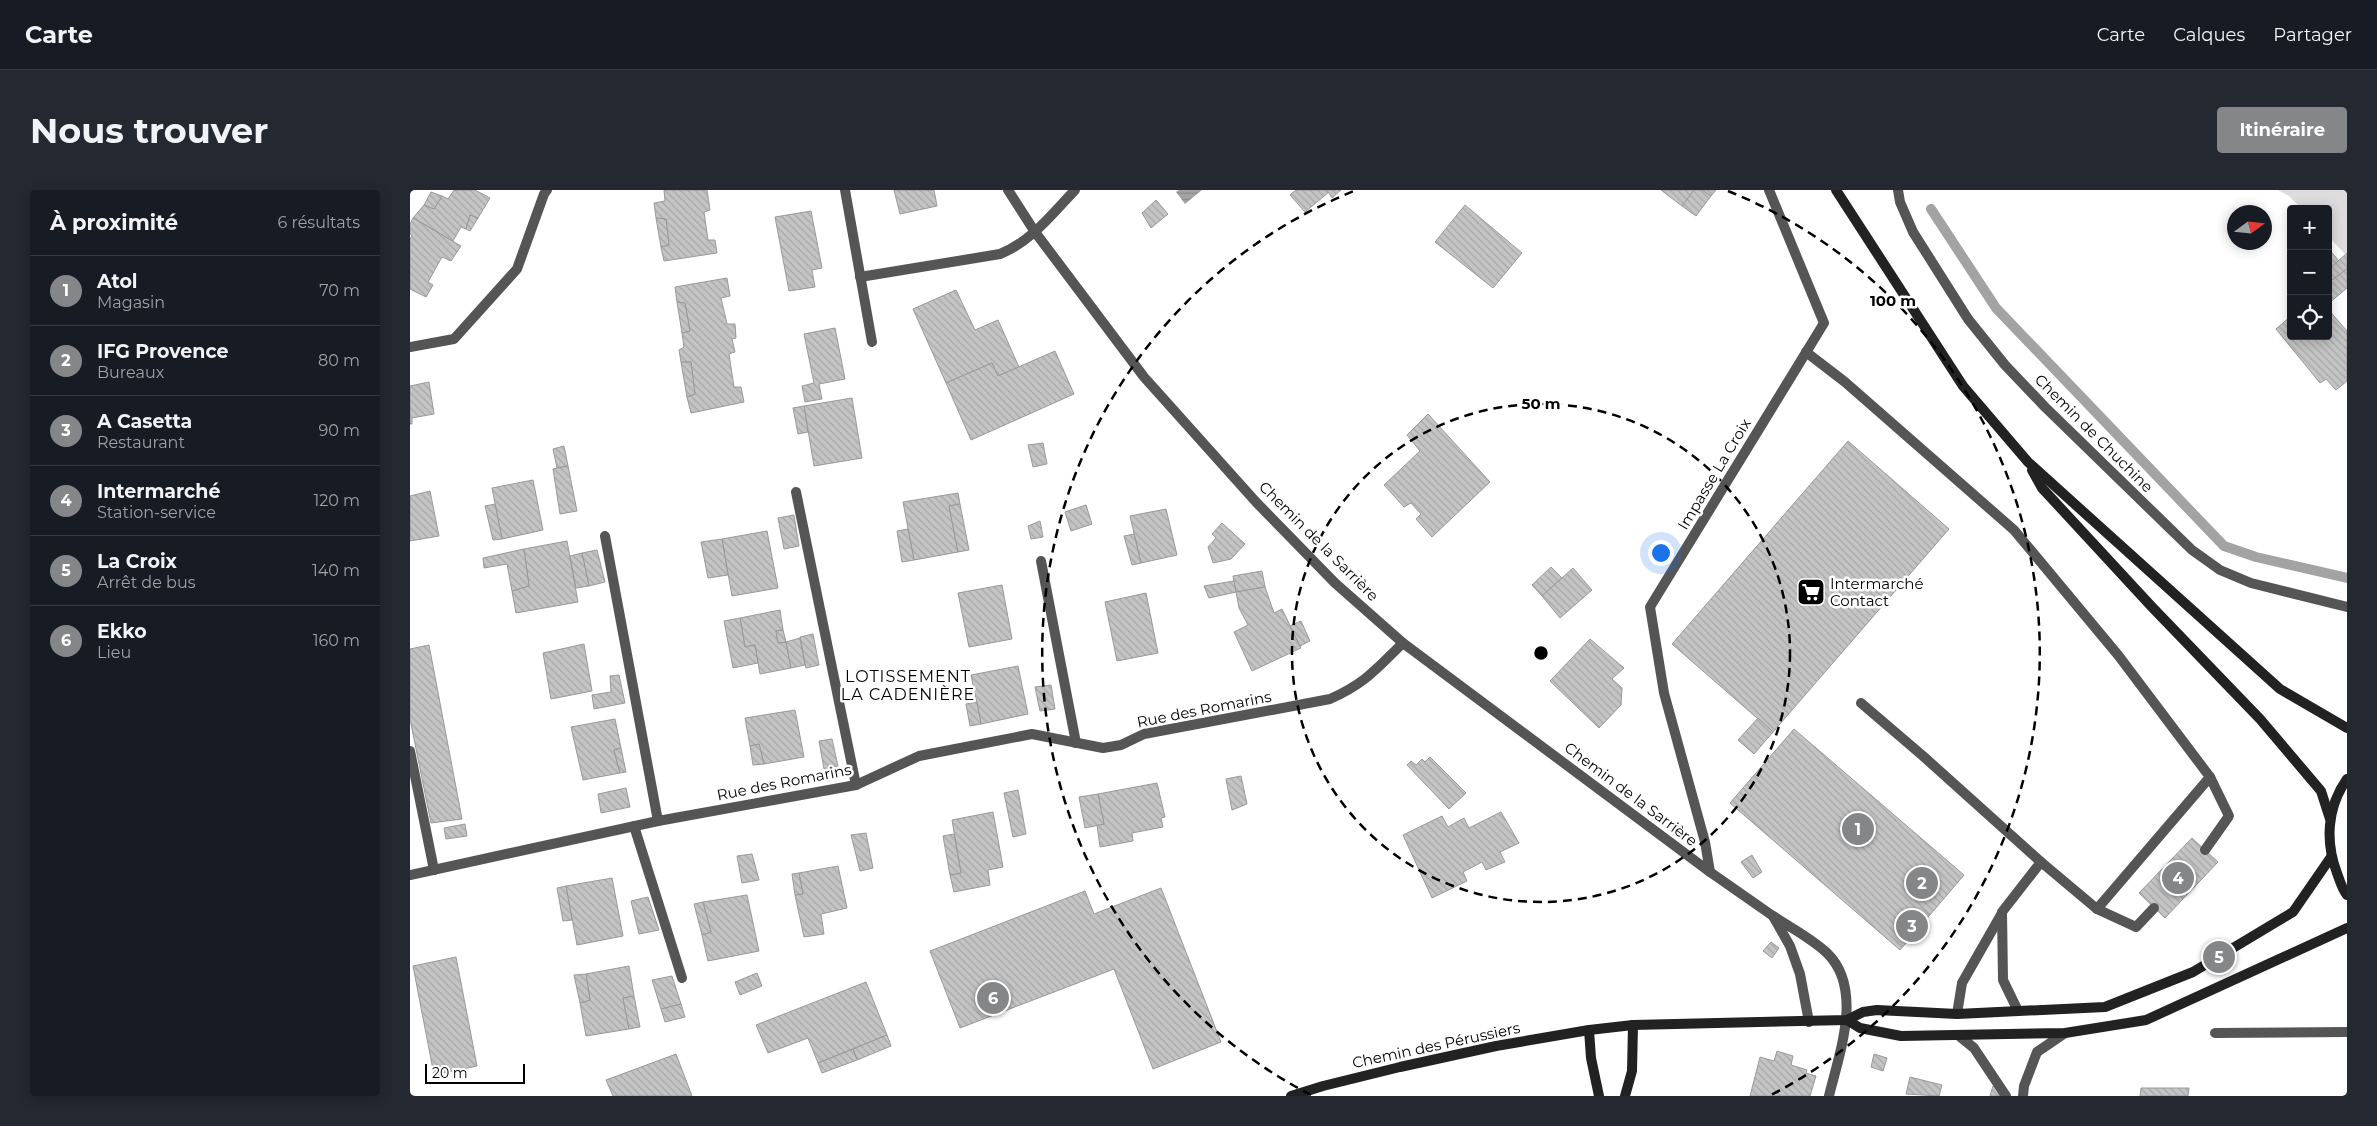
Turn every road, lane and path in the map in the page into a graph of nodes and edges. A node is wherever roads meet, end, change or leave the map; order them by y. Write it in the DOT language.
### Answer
graph roads {
  1 [pos="547,190"];
  2 [pos="845,190"];
  3 [pos="1008,190"];
  4 [pos="1074,190"];
  5 [pos="1769,190"];
  6 [pos="1836,190"];
  7 [pos="1898,190"];
  8 [pos="1035,232"];
  9 [pos="860,277"];
  10 [pos="872,342"];
  11 [pos="410,347"];
  12 [pos="1806,352"];
  13 [pos="2028,462"];
  14 [pos="796,492"];
  15 [pos="605,536"];
  16 [pos="1040,561"];
  17 [pos="2347,607"];
  18 [pos="1404,643"];
  19 [pos="1861,703"];
  20 [pos="2347,728"];
  21 [pos="1076,743"];
  22 [pos="410,750"];
  23 [pos="2210,777"];
  24 [pos="2347,779"];
  25 [pos="856,785"];
  26 [pos="2330,819"];
  27 [pos="658,821"];
  28 [pos="634,826"];
  29 [pos="2205,850"];
  30 [pos="2331,857"];
  31 [pos="2040,862"];
  32 [pos="434,870"];
  33 [pos="1710,872"];
  34 [pos="410,875"];
  35 [pos="2347,895"];
  36 [pos="2154,908"];
  37 [pos="2097,909"];
  38 [pos="2002,912"];
  39 [pos="1773,916"];
  40 [pos="2347,928"];
  41 [pos="682,978"];
  42 [pos="2018,1011"];
  43 [pos="1958,1014"];
  44 [pos="1847,1020"];
  45 [pos="1809,1022"];
  46 [pos="1633,1025"];
  47 [pos="1589,1030"];
  48 [pos="2347,1032"];
  49 [pos="2064,1033"];
  50 [pos="2215,1033"];
  51 [pos="1958,1035"];
  52 [pos="1291,1096"];
  53 [pos="1599,1096"];
  54 [pos="1625,1096"];
  55 [pos="1829,1096"];
  56 [pos="2006,1096"];
  57 [pos="2023,1096"];
  1 -- 11 [label="street"];
  2 -- 9 [label="street"];
  3 -- 8 [label="street, Chemin de la Sarrière"];
  4 -- 8 [label="street"];
  5 -- 12 [label="street, Impasse La Croix"];
  6 -- 13 [label="street"];
  7 -- 17 [label="street, Chemin de Chuchine"];
  8 -- 9 [label="street"];
  8 -- 18 [label="street, Chemin de la Sarrière"];
  9 -- 10 [label="street"];
  12 -- 23 [label="street"];
  12 -- 33 [label="street, Impasse La Croix"];
  13 -- 20 [label="street"];
  13 -- 26 [label="street"];
  14 -- 25 [label="street"];
  15 -- 27 [label="street"];
  16 -- 21 [label="street"];
  18 -- 21 [label="street, Rue des Romarins"];
  18 -- 33 [label="street, Chemin de la Sarrière"];
  19 -- 31 [label="street"];
  21 -- 25 [label="street, Rue des Romarins"];
  22 -- 32 [label="street"];
  23 -- 29 [label="street"];
  23 -- 37 [label="street"];
  24 -- 26 [label="street"];
  25 -- 27 [label="street, Rue des Romarins"];
  26 -- 30 [label="street"];
  27 -- 28 [label="street, Rue des Romarins"];
  28 -- 32 [label="street, Rue des Romarins"];
  28 -- 41 [label="street"];
  30 -- 35 [label="street"];
  30 -- 42 [label="street"];
  31 -- 37 [label="street"];
  31 -- 38 [label="street"];
  32 -- 34 [label="street, Rue des Romarins"];
  33 -- 39 [label="street, Chemin de la Sarrière"];
  36 -- 37 [label="street"];
  38 -- 42 [label="street"];
  38 -- 43 [label="street"];
  39 -- 44 [label="street, Chemin de la Sarrière"];
  39 -- 45 [label="street"];
  40 -- 49 [label="street"];
  42 -- 43 [label="street"];
  43 -- 44 [label="street"];
  44 -- 45 [label="street, Chemin des Pérussiers"];
  44 -- 51 [label="street"];
  44 -- 55 [label="street, Chemin de la Sarrière"];
  45 -- 46 [label="street, Chemin des Pérussiers"];
  46 -- 47 [label="street, Chemin des Pérussiers"];
  46 -- 54 [label="street"];
  47 -- 52 [label="street, Chemin des Pérussiers"];
  47 -- 53 [label="street"];
  48 -- 50 [label="street"];
  49 -- 51 [label="street"];
  49 -- 57 [label="street"];
  51 -- 56 [label="street"];
}
